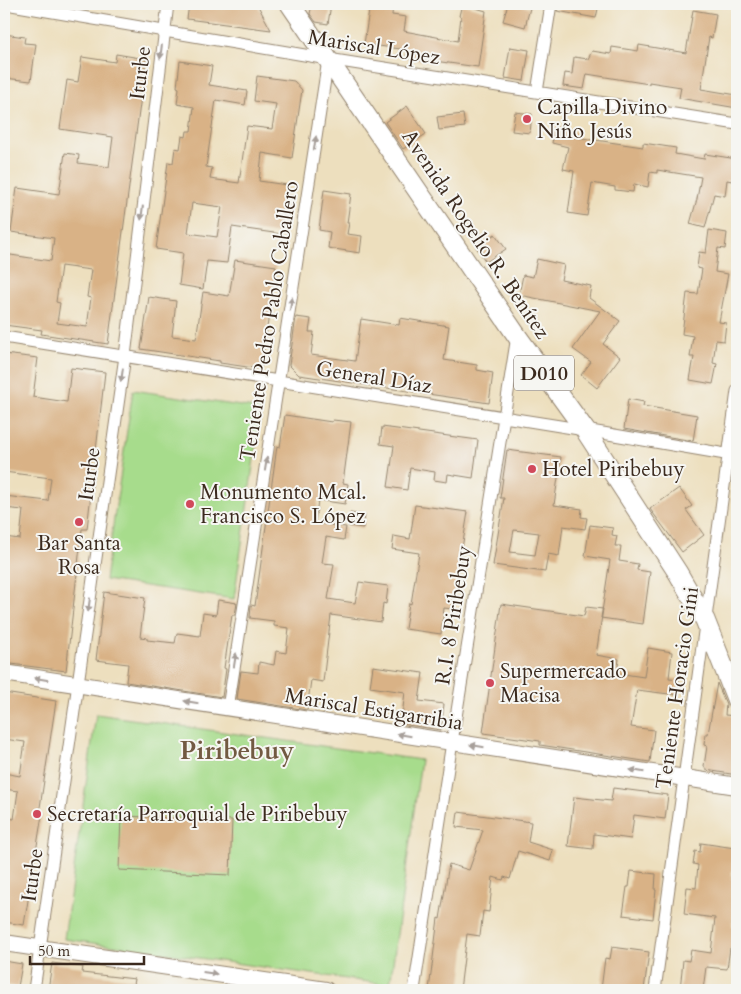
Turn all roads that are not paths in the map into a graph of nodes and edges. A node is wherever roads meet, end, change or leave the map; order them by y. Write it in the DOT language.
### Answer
graph roads {
  1 [pos="6,4"];
  2 [pos="168,4"];
  3 [pos="290,4"];
  4 [pos="550,4"];
  5 [pos="164,31"];
  6 [pos="328,58"];
  7 [pos="537,92"];
  8 [pos="737,124"];
  9 [pos="517,336"];
  10 [pos="4,337"];
  11 [pos="125,356"];
  12 [pos="279,381"];
  13 [pos="737,391"];
  14 [pos="504,417"];
  15 [pos="585,430"];
  16 [pos="733,455"];
  17 [pos="705,620"];
  18 [pos="4,673"];
  19 [pos="78,684"];
  20 [pos="737,701"];
  21 [pos="228,708"];
  22 [pos="452,742"];
  23 [pos="683,778"];
  24 [pos="737,786"];
  25 [pos="4,943"];
  26 [pos="41,949"];
  27 [pos="247,984"];
  28 [pos="34,990"];
  29 [pos="326,990"];
  30 [pos="414,990"];
  31 [pos="655,990"];
  1 -- 5 [label="street, Mariscal López"];
  2 -- 5 [label="street, Iturbe"];
  3 -- 6 [label="main road, Avenida Rogelio R. Benítez / D010"];
  4 -- 7 [label="street"];
  5 -- 6 [label="street, Mariscal López"];
  5 -- 11 [label="street, Iturbe, one-way"];
  6 -- 7 [label="street, Mariscal López"];
  6 -- 9 [label="main road, Avenida Rogelio R. Benítez / D010"];
  12 -- 6 [label="street, Teniente Pedro Pablo Caballero, one-way"];
  7 -- 8 [label="street, Mariscal López"];
  9 -- 14 [label="street, R.I. 8 Piribebuy"];
  9 -- 15 [label="main road, Avenida Rogelio R. Benítez / D010"];
  10 -- 11 [label="street, General Díaz"];
  11 -- 12 [label="street, General Díaz"];
  11 -- 19 [label="street, Iturbe, one-way"];
  12 -- 14 [label="street, General Díaz"];
  21 -- 12 [label="street, Teniente Pedro Pablo Caballero, one-way"];
  13 -- 16 [label="street, Teniente Horacio Gini"];
  14 -- 15 [label="street, General Díaz"];
  14 -- 22 [label="street, R.I. 8 Piribebuy"];
  15 -- 16 [label="street, General Díaz"];
  15 -- 17 [label="main road, Avenida Rogelio R. Benítez / D010"];
  16 -- 17 [label="street, Teniente Horacio Gini"];
  17 -- 20 [label="main road, Avenida Rogelio R. Benítez / D010"];
  17 -- 23 [label="street, Teniente Horacio Gini"];
  19 -- 18 [label="street, Mariscal Estigarribia, one-way"];
  21 -- 19 [label="street, Mariscal Estigarribia, one-way"];
  19 -- 26 [label="street, Iturbe"];
  22 -- 21 [label="street, Mariscal Estigarribia, one-way"];
  23 -- 22 [label="street, Mariscal Estigarribia, one-way"];
  22 -- 30 [label="street, R.I. 8 Piribebuy"];
  23 -- 24 [label="street, Mariscal Estigarribia"];
  23 -- 31 [label="street, Teniente Horacio Gini"];
  25 -- 26 [label="street"];
  26 -- 27 [label="street, one-way"];
  26 -- 28 [label="street, Iturbe"];
  27 -- 29 [label="street"];
}
